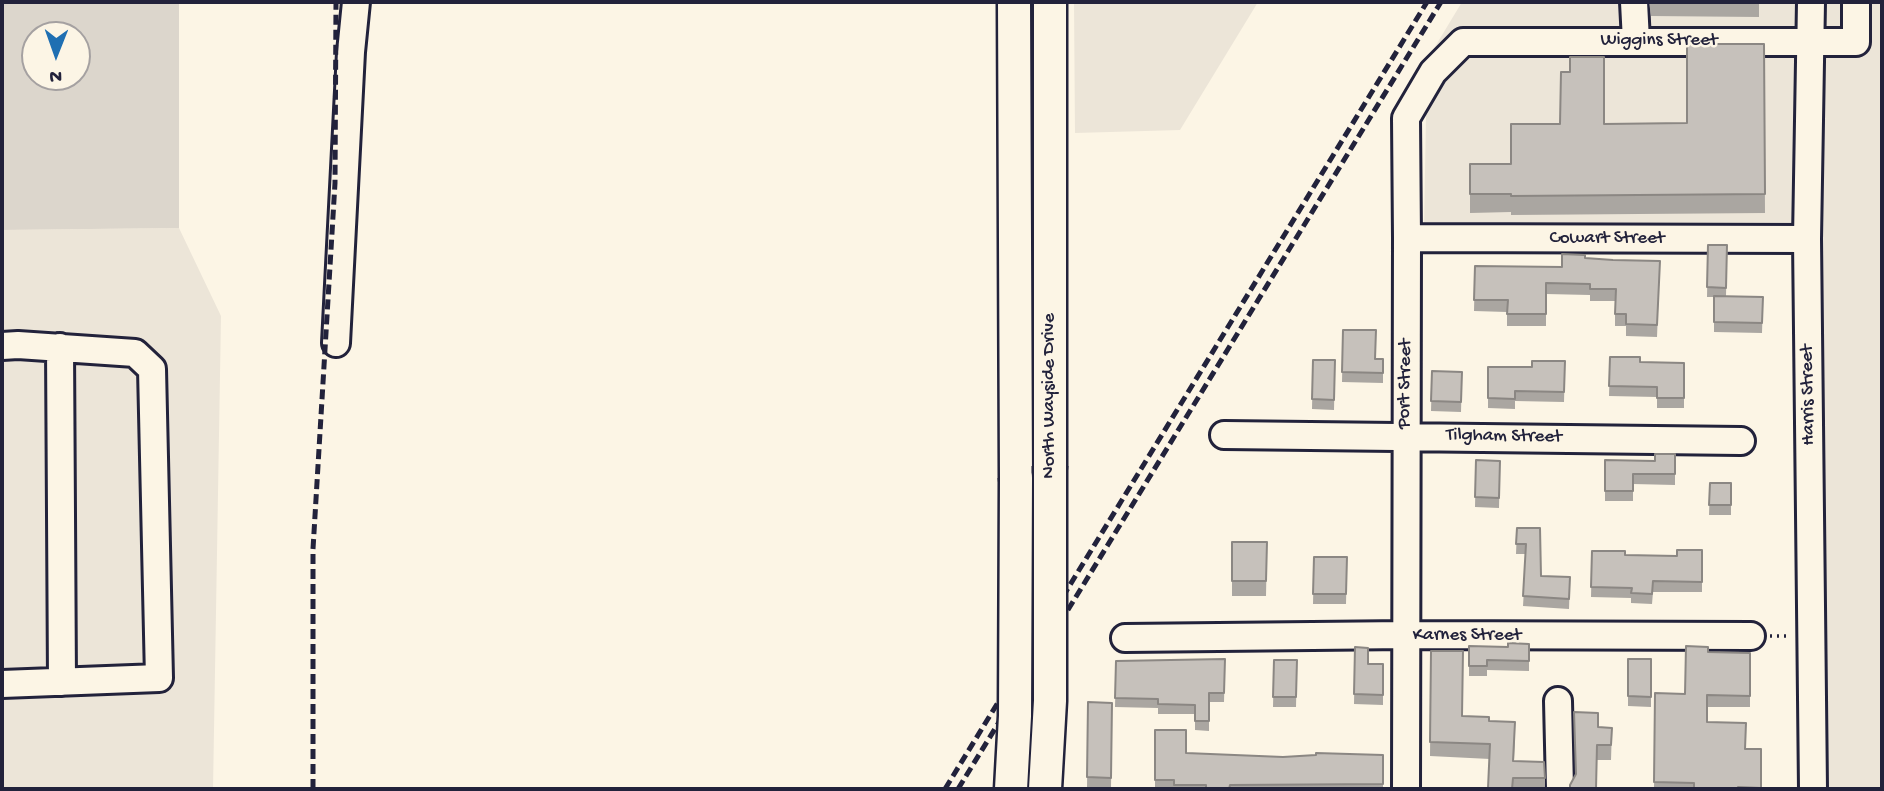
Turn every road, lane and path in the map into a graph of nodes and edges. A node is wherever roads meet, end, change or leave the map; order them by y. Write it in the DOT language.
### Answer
graph roads {
  1 [pos="356,2"];
  2 [pos="1014,2"];
  3 [pos="1050,2"];
  4 [pos="1634,2"];
  5 [pos="1811,2"];
  6 [pos="1856,2"];
  7 [pos="1636,41"];
  8 [pos="1811,41"];
  9 [pos="1506,42"];
  10 [pos="1407,238"];
  11 [pos="1807,239"];
  12 [pos="336,343"];
  13 [pos="2,346"];
  14 [pos="60,348"];
  15 [pos="1224,435"];
  16 [pos="1405,435"];
  17 [pos="1741,441"];
  18 [pos="1406,635"];
  19 [pos="1810,635"];
  20 [pos="1751,636"];
  21 [pos="1125,638"];
  22 [pos="62,682"];
  23 [pos="2,684"];
  24 [pos="1558,701"];
  25 [pos="1011,789"];
  26 [pos="1045,789"];
  27 [pos="1406,789"];
  28 [pos="1560,789"];
  29 [pos="1813,789"];
  1 -- 12 [label="street"];
  2 -- 25 [label="main road, North Wayside Drive, bridge"];
  3 -- 26 [label="main road, North Wayside Drive, bridge"];
  4 -- 7 [label="street"];
  5 -- 8 [label="street, Harris Street"];
  6 -- 8 [label="street, Wiggins Street"];
  7 -- 8 [label="street, Wiggins Street"];
  7 -- 9 [label="street, Wiggins Street"];
  8 -- 11 [label="street, Harris Street"];
  9 -- 10 [label="street, Port Street"];
  10 -- 11 [label="street, Cowart Street"];
  10 -- 16 [label="street, Port Street"];
  11 -- 19 [label="street, Harris Street"];
  13 -- 14 [label="street"];
  14 -- 22 [label="street"];
  14 -- 22 [label="street"];
  15 -- 16 [label="street, Tilgham Street"];
  16 -- 17 [label="street, Tilgham Street"];
  16 -- 18 [label="street, Port Street"];
  18 -- 20 [label="street, Karnes Street"];
  18 -- 21 [label="street, Karnes Street"];
  18 -- 27 [label="street, Port Street"];
  19 -- 20 [label="path"];
  19 -- 29 [label="street, Harris Street"];
  22 -- 23 [label="street"];
  24 -- 28 [label="street"];
}
